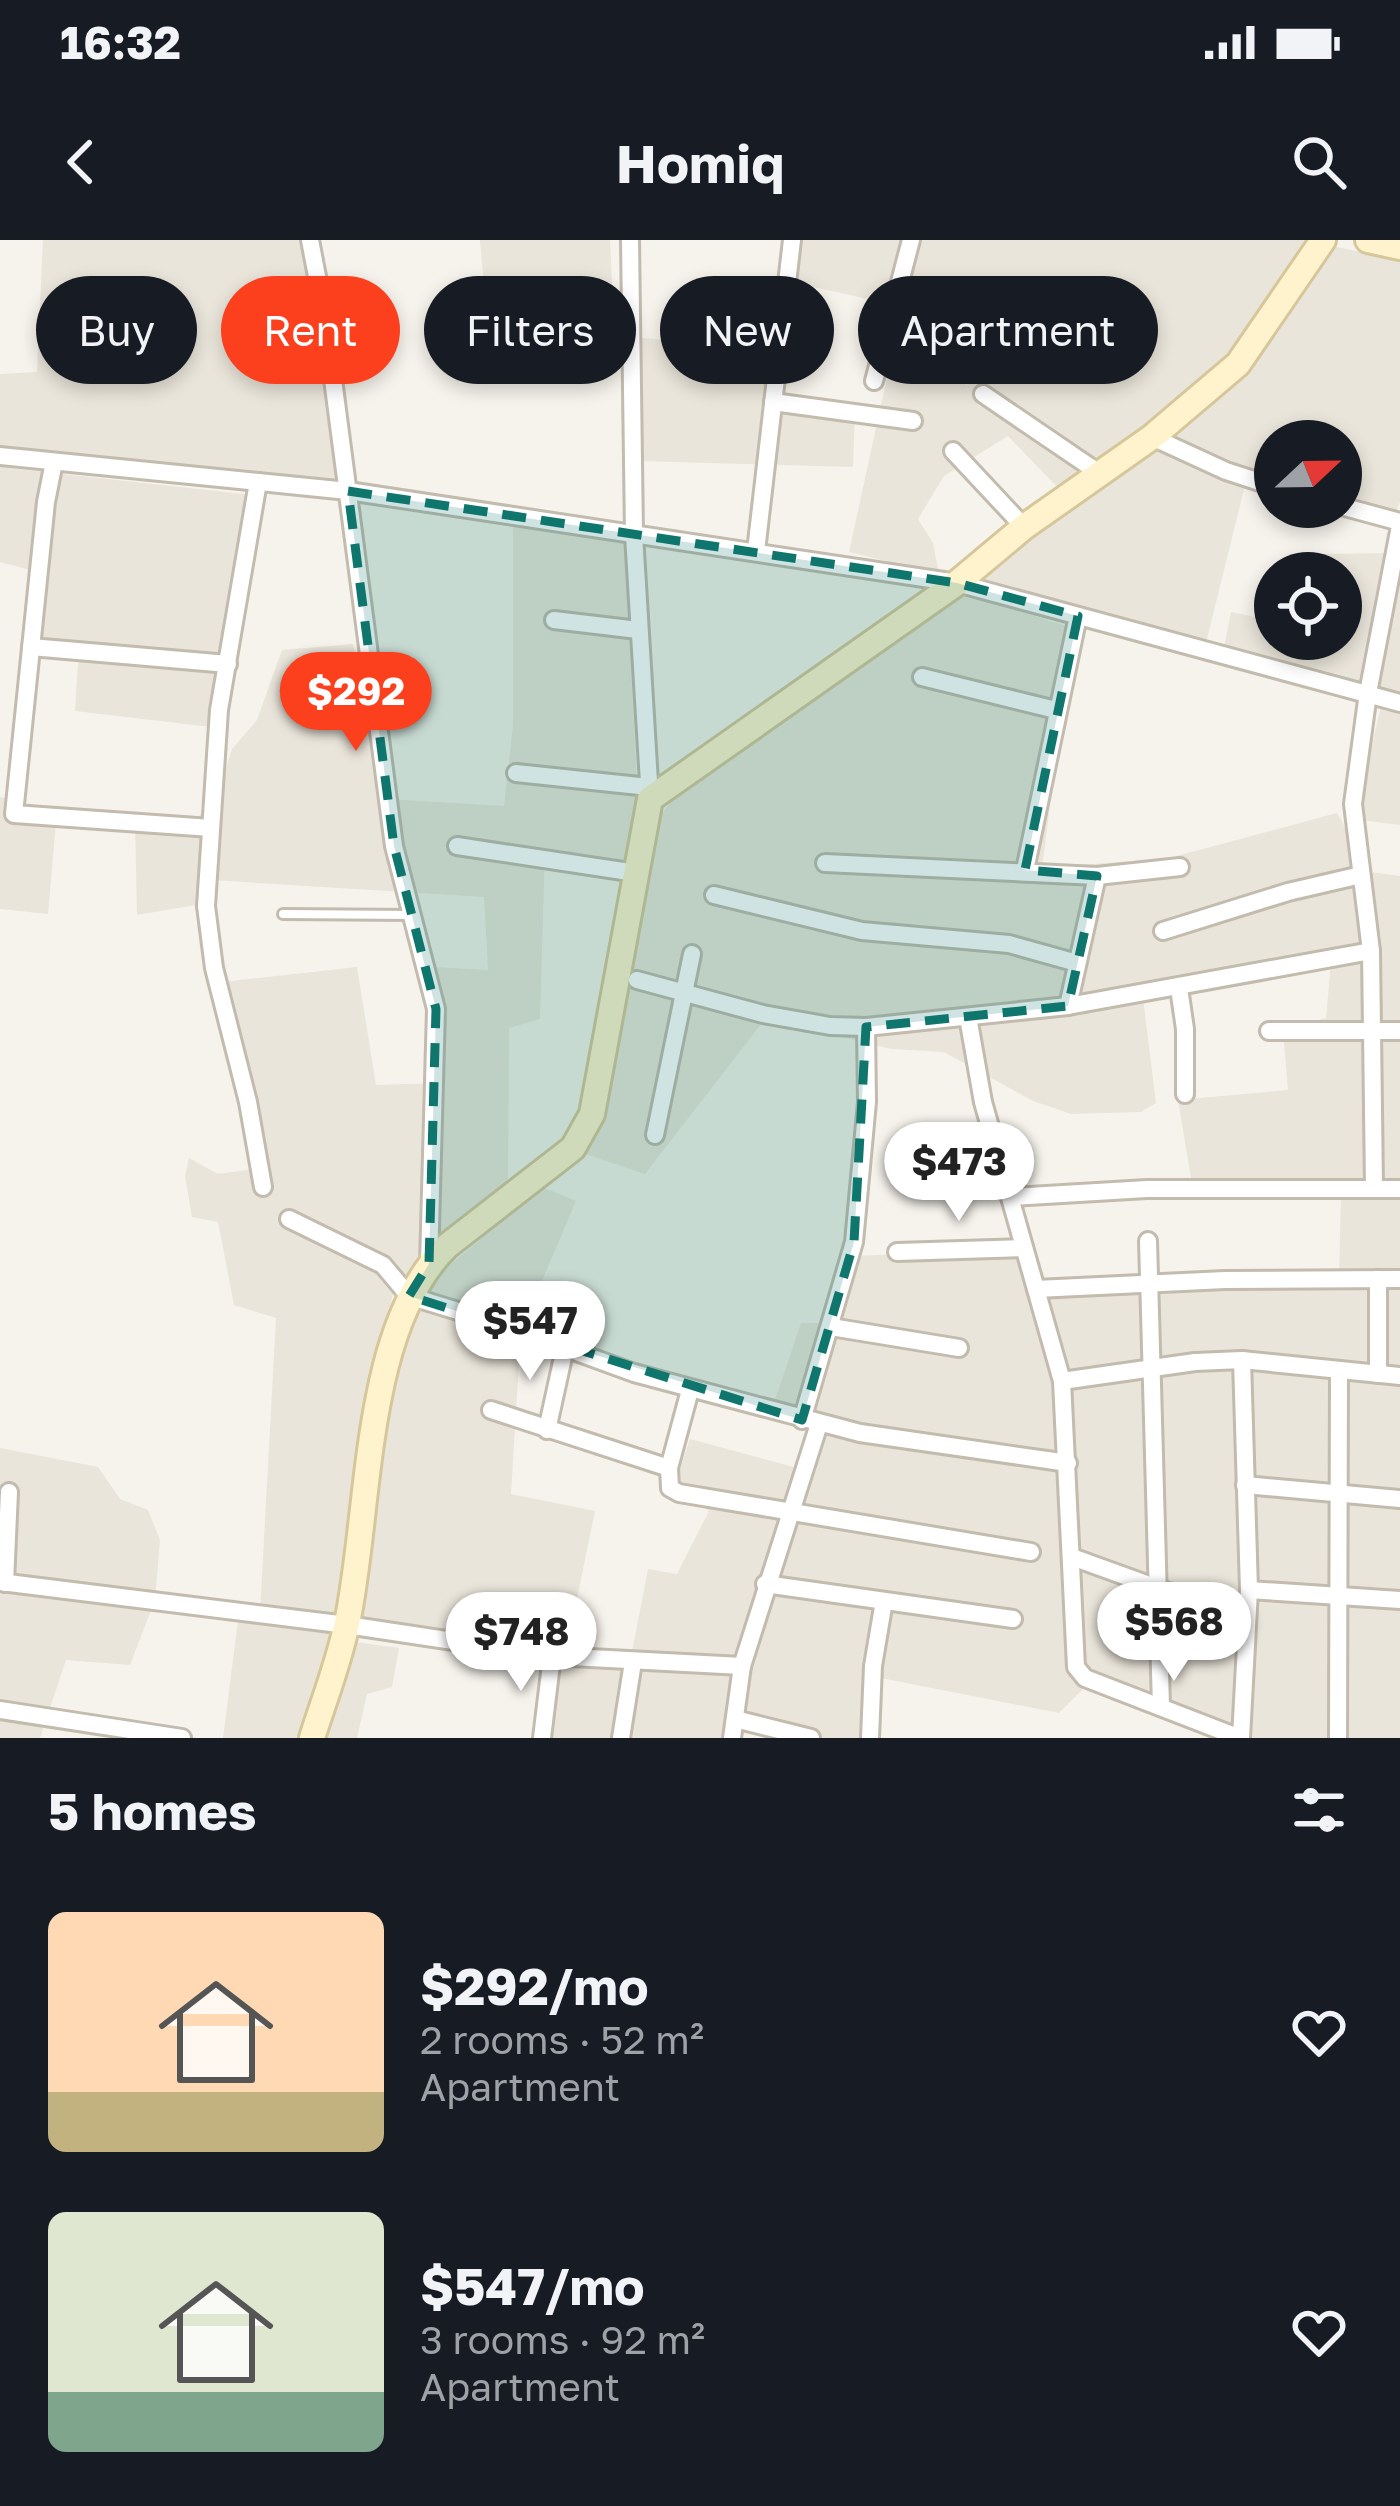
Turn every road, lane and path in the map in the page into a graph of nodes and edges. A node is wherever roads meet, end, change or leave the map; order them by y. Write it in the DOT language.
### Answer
graph roads {
  1 [pos="310,240"];
  2 [pos="629,240"];
  3 [pos="792,240"];
  4 [pos="911,240"];
  5 [pos="1323,240"];
  6 [pos="1368,240"];
  7 [pos="1400,247"];
  8 [pos="902,276"];
  9 [pos="982,394"];
  10 [pos="773,402"];
  11 [pos="913,421"];
  12 [pos="1152,437"];
  13 [pos="953,451"];
  14 [pos="0,456"];
  15 [pos="54,462"];
  16 [pos="1102,475"];
  17 [pos="1254,480"];
  18 [pos="258,482"];
  19 [pos="348,491"];
  20 [pos="1362,512"];
  21 [pos="1400,524"];
  22 [pos="1024,527"];
  23 [pos="634,535"];
  24 [pos="756,551"];
  25 [pos="957,583"];
  26 [pos="1393,607"];
  27 [pos="1078,616"];
  28 [pos="554,620"];
  29 [pos="638,630"];
  30 [pos="31,647"];
  31 [pos="228,664"];
  32 [pos="922,677"];
  33 [pos="1368,693"];
  34 [pos="1400,703"];
  35 [pos="1056,710"];
  36 [pos="516,773"];
  37 [pos="650,793"];
  38 [pos="7,813"];
  39 [pos="211,828"];
  40 [pos="457,846"];
  41 [pos="825,863"];
  42 [pos="1180,867"];
  43 [pos="1025,871"];
  44 [pos="636,873"];
  45 [pos="1361,875"];
  46 [pos="1097,876"];
  47 [pos="714,895"];
  48 [pos="283,914"];
  49 [pos="412,915"];
  50 [pos="1163,931"];
  51 [pos="1371,951"];
  52 [pos="692,954"];
  53 [pos="1076,963"];
  54 [pos="638,980"];
  55 [pos="1179,988"];
  56 [pos="684,992"];
  57 [pos="1069,1006"];
  58 [pos="968,1017"];
  59 [pos="866,1027"];
  60 [pos="1375,1029"];
  61 [pos="1269,1031"];
  62 [pos="1400,1031"];
  63 [pos="1185,1094"];
  64 [pos="655,1135"];
  65 [pos="262,1187"];
  66 [pos="1374,1188"];
  67 [pos="1400,1189"];
  68 [pos="1010,1197"];
  69 [pos="289,1220"];
  70 [pos="1148,1241"];
  71 [pos="1024,1248"];
  72 [pos="897,1252"];
  73 [pos="429,1264"];
  74 [pos="1378,1279"];
  75 [pos="1400,1279"];
  76 [pos="1148,1283"];
  77 [pos="1036,1289"];
  78 [pos="409,1296"];
  79 [pos="831,1327"];
  80 [pos="565,1348"];
  81 [pos="959,1348"];
  82 [pos="1242,1360"];
  83 [pos="1154,1369"];
  84 [pos="1339,1370"];
  85 [pos="1378,1374"];
  86 [pos="1400,1376"];
  87 [pos="1061,1381"];
  88 [pos="690,1390"];
  89 [pos="491,1410"];
  90 [pos="811,1422"];
  91 [pos="547,1430"];
  92 [pos="1068,1463"];
  93 [pos="669,1468"];
  94 [pos="1245,1486"];
  95 [pos="9,1492"];
  96 [pos="1338,1494"];
  97 [pos="1400,1499"];
  98 [pos="790,1514"];
  99 [pos="1031,1552"];
  100 [pos="1072,1557"];
  101 [pos="3,1582"];
  102 [pos="766,1584"];
  103 [pos="1160,1589"];
  104 [pos="1249,1590"];
  105 [pos="1339,1595"];
  106 [pos="1400,1600"];
  107 [pos="884,1601"];
  108 [pos="1013,1619"];
  109 [pos="1246,1620"];
  110 [pos="347,1624"];
  111 [pos="552,1656"];
  112 [pos="633,1662"];
  113 [pos="742,1666"];
  114 [pos="1161,1707"];
  115 [pos="0,1710"];
  116 [pos="735,1719"];
  117 [pos="104,1733"];
  118 [pos="182,1738"];
  119 [pos="312,1738"];
  120 [pos="542,1738"];
  121 [pos="621,1738"];
  122 [pos="731,1738"];
  123 [pos="811,1738"];
  124 [pos="870,1738"];
  125 [pos="1241,1738"];
  126 [pos="1338,1738"];
  1 -- 19 [label="street"];
  2 -- 23 [label="street"];
  3 -- 10 [label="street"];
  4 -- 8 [label="street"];
  5 -- 12 [label="street"];
  6 -- 7 [label="street"];
  9 -- 16 [label="street"];
  10 -- 11 [label="street"];
  10 -- 24 [label="street"];
  12 -- 16 [label="street"];
  12 -- 17 [label="street"];
  13 -- 22 [label="street"];
  14 -- 15 [label="street"];
  15 -- 18 [label="street"];
  15 -- 30 [label="street"];
  16 -- 22 [label="street"];
  18 -- 19 [label="street"];
  18 -- 31 [label="street"];
  19 -- 23 [label="street"];
  19 -- 49 [label="street"];
  20 -- 21 [label="street"];
  21 -- 26 [label="street"];
  22 -- 25 [label="street"];
  23 -- 24 [label="street"];
  23 -- 29 [label="street"];
  24 -- 25 [label="street"];
  25 -- 27 [label="street"];
  25 -- 37 [label="street"];
  26 -- 33 [label="street"];
  27 -- 33 [label="street"];
  27 -- 35 [label="street"];
  28 -- 29 [label="street"];
  29 -- 37 [label="street"];
  30 -- 31 [label="street"];
  30 -- 38 [label="street"];
  31 -- 39 [label="street"];
  32 -- 35 [label="street"];
  33 -- 34 [label="street"];
  33 -- 45 [label="street"];
  35 -- 43 [label="street"];
  36 -- 37 [label="street"];
  37 -- 44 [label="street"];
  38 -- 39 [label="street"];
  39 -- 65 [label="street"];
  40 -- 44 [label="street"];
  41 -- 43 [label="street"];
  42 -- 46 [label="street"];
  43 -- 46 [label="street"];
  44 -- 73 [label="street"];
  45 -- 50 [label="street"];
  45 -- 51 [label="street"];
  46 -- 53 [label="street"];
  47 -- 53 [label="street"];
  48 -- 49 [label="lane"];
  49 -- 73 [label="street"];
  51 -- 55 [label="street"];
  51 -- 60 [label="street"];
  52 -- 56 [label="street"];
  53 -- 57 [label="street"];
  54 -- 56 [label="street"];
  55 -- 57 [label="street"];
  55 -- 63 [label="street"];
  56 -- 59 [label="street"];
  56 -- 64 [label="street"];
  57 -- 58 [label="street"];
  58 -- 59 [label="street"];
  58 -- 68 [label="street"];
  59 -- 79 [label="street"];
  60 -- 61 [label="street"];
  60 -- 62 [label="street"];
  60 -- 66 [label="street"];
  66 -- 67 [label="street"];
  66 -- 68 [label="street"];
  68 -- 71 [label="street"];
  69 -- 78 [label="street"];
  70 -- 76 [label="street"];
  71 -- 72 [label="street"];
  71 -- 77 [label="street"];
  73 -- 78 [label="street"];
  74 -- 75 [label="street"];
  74 -- 76 [label="street"];
  74 -- 85 [label="street"];
  76 -- 77 [label="street"];
  76 -- 83 [label="street"];
  77 -- 87 [label="street"];
  78 -- 80 [label="street"];
  78 -- 110 [label="street"];
  79 -- 81 [label="street"];
  79 -- 90 [label="street"];
  80 -- 88 [label="street"];
  80 -- 91 [label="street"];
  82 -- 83 [label="street"];
  82 -- 84 [label="street"];
  82 -- 94 [label="street"];
  83 -- 87 [label="street"];
  83 -- 103 [label="street"];
  84 -- 85 [label="street"];
  84 -- 96 [label="street"];
  85 -- 86 [label="street"];
  87 -- 92 [label="street"];
  88 -- 90 [label="street"];
  88 -- 93 [label="street"];
  89 -- 91 [label="street"];
  90 -- 92 [label="street"];
  90 -- 98 [label="street"];
  91 -- 93 [label="street"];
  92 -- 100 [label="street"];
  93 -- 98 [label="street"];
  94 -- 96 [label="street"];
  94 -- 104 [label="street"];
  95 -- 101 [label="street"];
  96 -- 97 [label="street"];
  96 -- 105 [label="street"];
  98 -- 99 [label="street"];
  98 -- 102 [label="street"];
  100 -- 103 [label="street"];
  100 -- 114 [label="street"];
  101 -- 110 [label="street"];
  102 -- 107 [label="street"];
  102 -- 113 [label="street"];
  103 -- 109 [label="street"];
  103 -- 114 [label="street"];
  104 -- 105 [label="street"];
  104 -- 109 [label="street"];
  105 -- 106 [label="street"];
  105 -- 126 [label="street"];
  107 -- 108 [label="street"];
  107 -- 124 [label="street"];
  109 -- 125 [label="street"];
  110 -- 111 [label="street"];
  110 -- 119 [label="street"];
  111 -- 112 [label="street"];
  111 -- 120 [label="street"];
  112 -- 113 [label="street"];
  112 -- 121 [label="street"];
  113 -- 116 [label="street"];
  114 -- 125 [label="street"];
  115 -- 117 [label="street"];
  116 -- 122 [label="street"];
  116 -- 123 [label="street"];
  117 -- 118 [label="street"];
}
